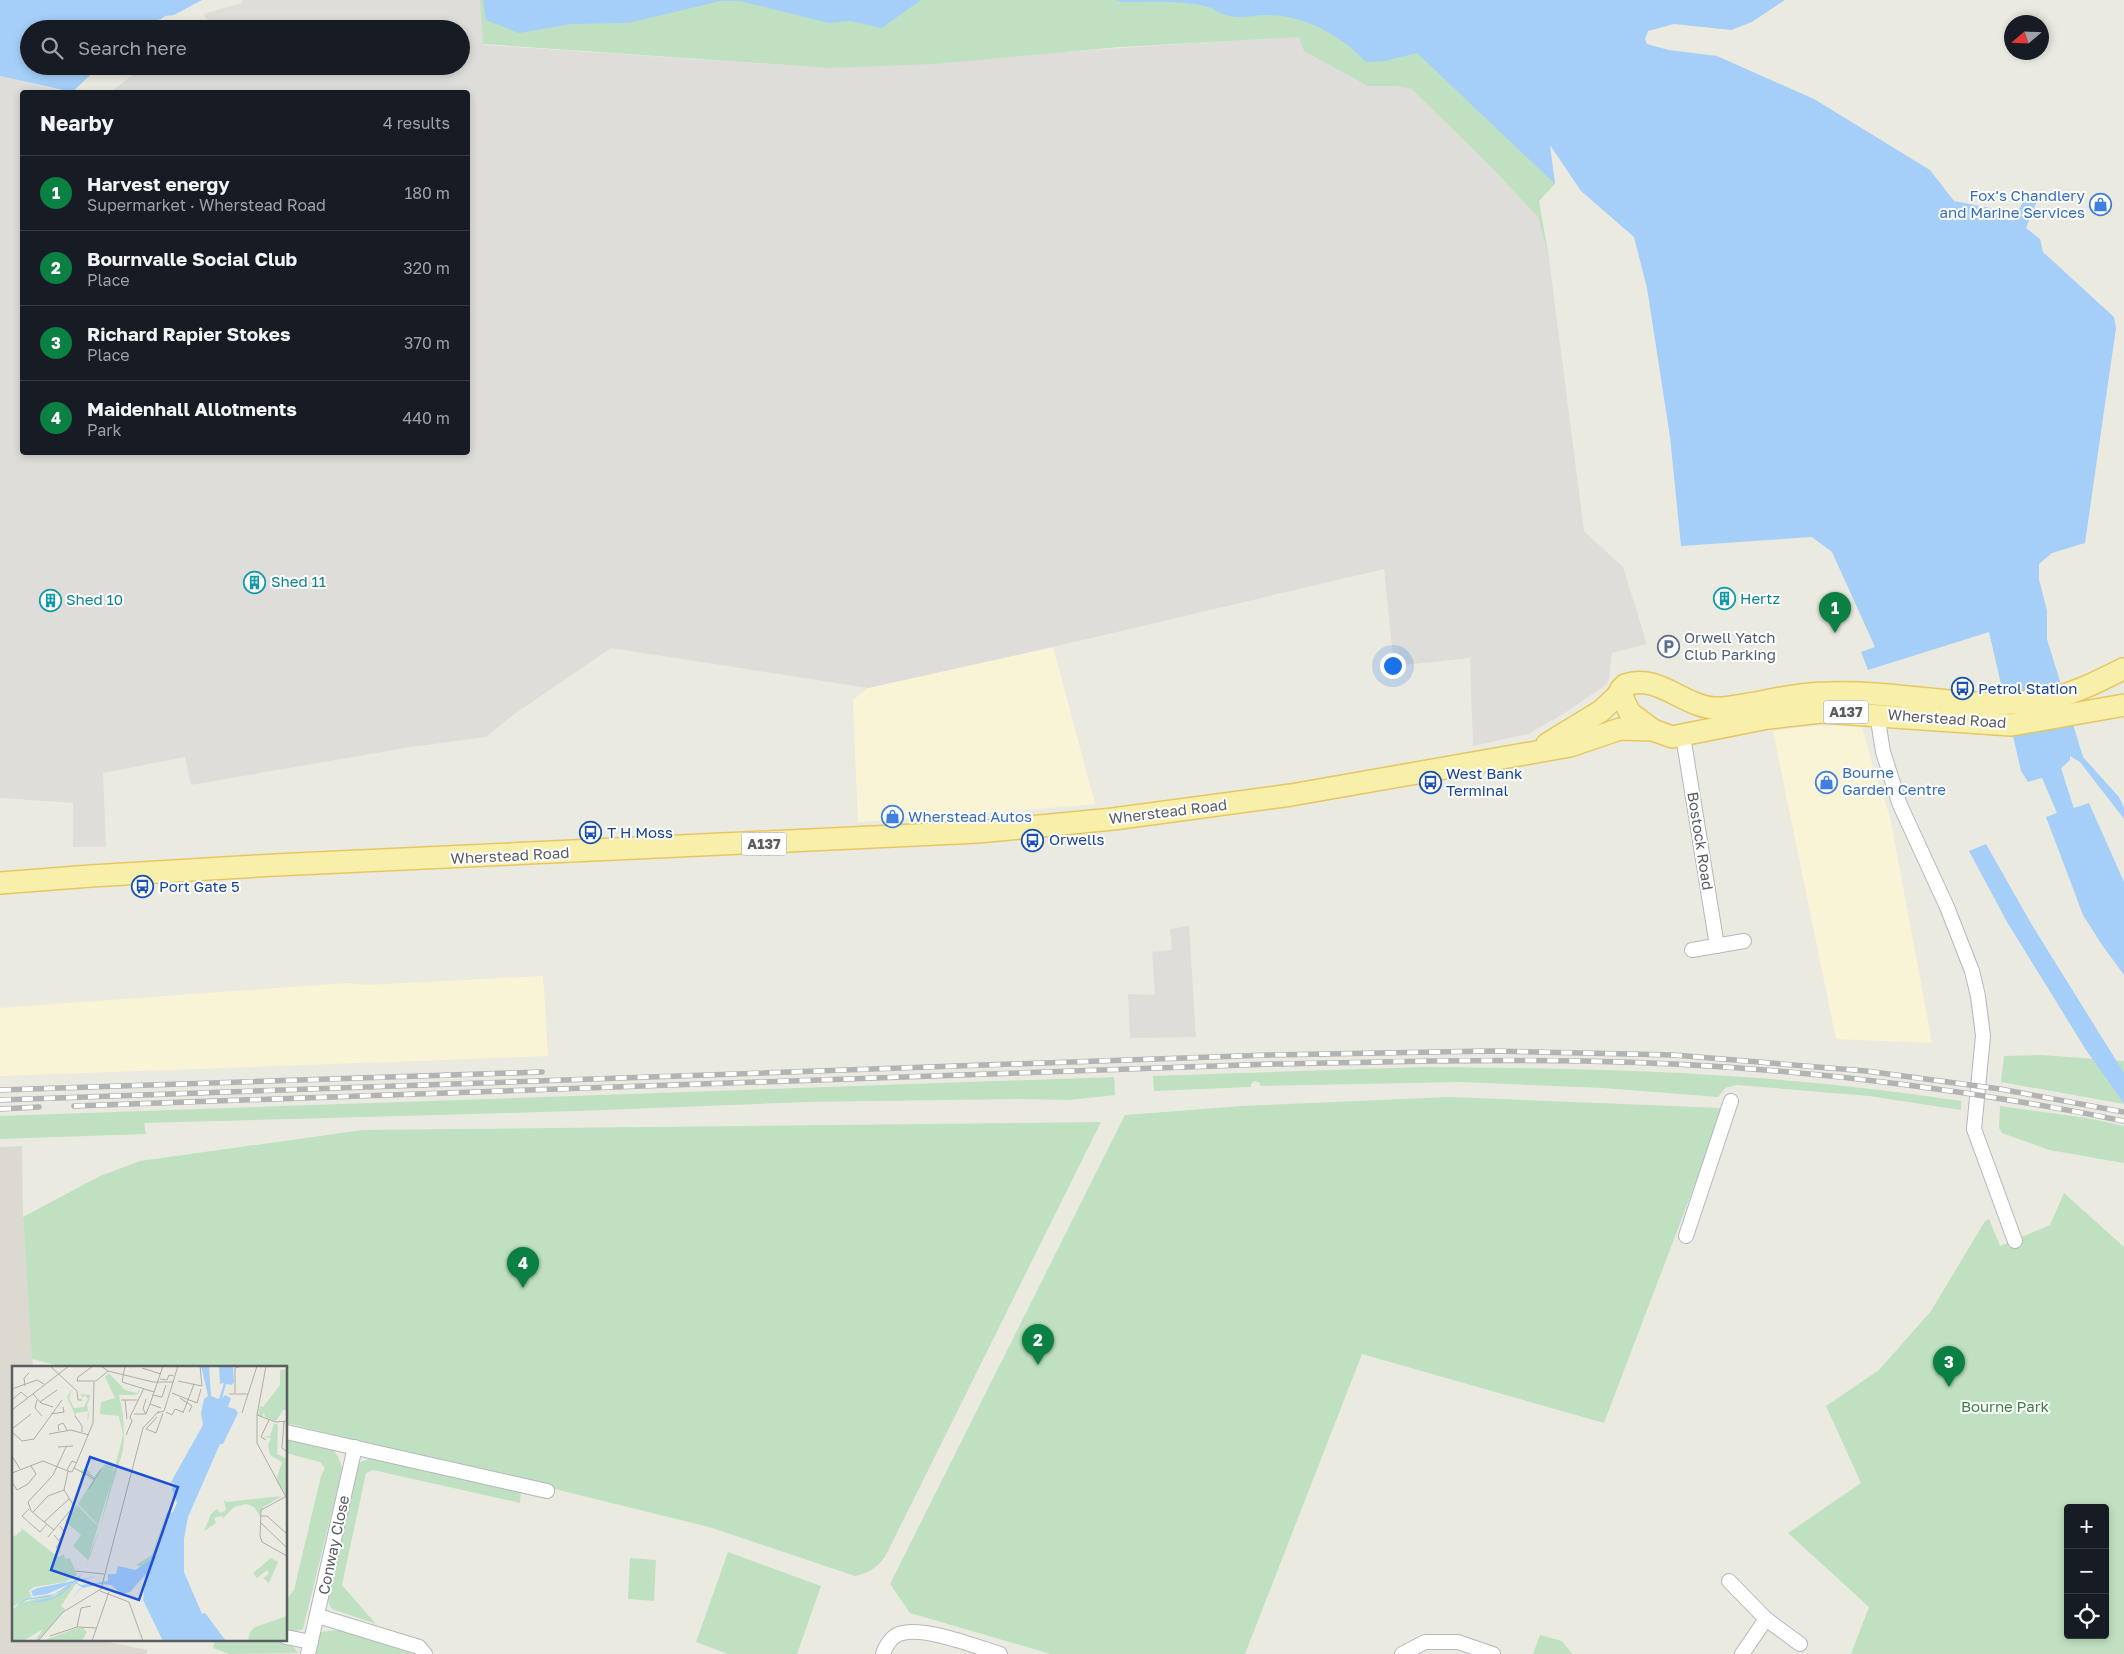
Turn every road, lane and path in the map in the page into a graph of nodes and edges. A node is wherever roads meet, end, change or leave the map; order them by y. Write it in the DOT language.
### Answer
graph roads {
  1 [pos="2124,669"];
  2 [pos="1621,689"];
  3 [pos="2124,689"];
  4 [pos="2124,705"];
  5 [pos="1877,714"];
  6 [pos="1653,730"];
  7 [pos="1683,736"];
  8 [pos="1524,755"];
  9 [pos="0,883"];
  10 [pos="1744,942"];
  11 [pos="1717,946"];
  12 [pos="1692,950"];
  13 [pos="1731,1100"];
  14 [pos="1686,1236"];
  15 [pos="2015,1241"];
  16 [pos="288,1432"];
  17 [pos="355,1447"];
  18 [pos="547,1491"];
  19 [pos="1729,1582"];
  20 [pos="318,1616"];
  21 [pos="1766,1619"];
  22 [pos="288,1638"];
  23 [pos="1800,1644"];
  24 [pos="310,1648"];
  25 [pos="425,1654"];
  26 [pos="883,1654"];
  27 [pos="1000,1654"];
  28 [pos="1402,1654"];
  29 [pos="1493,1654"];
  30 [pos="1742,1654"];
  1 -- 2 [label="main road, Wherstead Road / A137"];
  1 -- 3 [label="main road, Wherstead Road / A137"];
  2 -- 6 [label="main road, Wherstead Road / A137"];
  2 -- 8 [label="main road, Wherstead Road / A137"];
  4 -- 5 [label="main road, Wherstead Road / A137"];
  5 -- 7 [label="main road, Wherstead Road / A137"];
  5 -- 15 [label="street"];
  6 -- 7 [label="main road, Wherstead Road / A137"];
  6 -- 8 [label="main road, Wherstead Road / A137"];
  7 -- 11 [label="street, Bostock Road"];
  8 -- 9 [label="main road, Wherstead Road / A137"];
  10 -- 11 [label="street"];
  11 -- 12 [label="street"];
  13 -- 14 [label="street"];
  16 -- 17 [label="street"];
  17 -- 18 [label="street"];
  17 -- 20 [label="street, Conway Close"];
  19 -- 21 [label="street"];
  20 -- 24 [label="street, Conway Close"];
  20 -- 25 [label="street"];
  21 -- 23 [label="street"];
  21 -- 30 [label="street"];
  22 -- 24 [label="street, Conway Close"];
  26 -- 27 [label="street"];
  28 -- 29 [label="street"];
}
